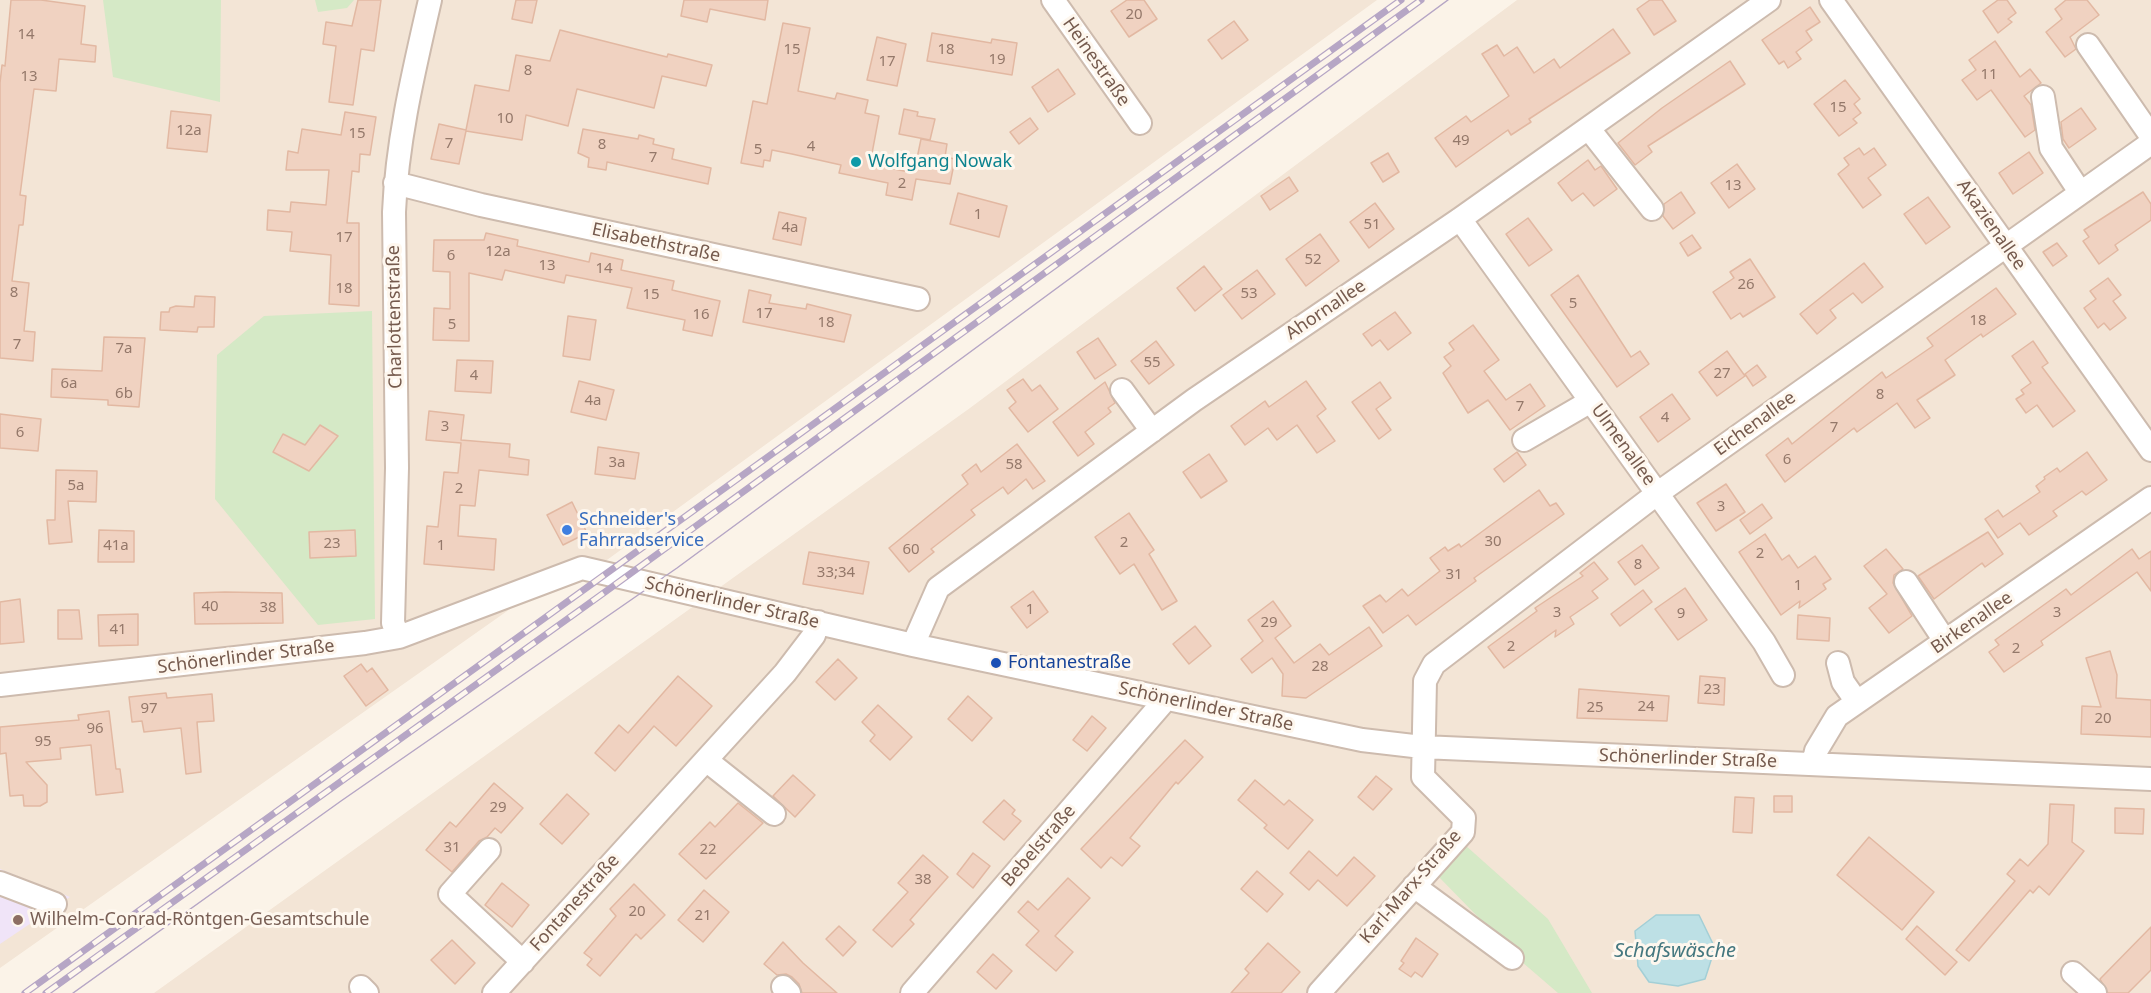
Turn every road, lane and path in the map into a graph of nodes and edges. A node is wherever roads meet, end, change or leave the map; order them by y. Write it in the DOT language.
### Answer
graph roads {
  1 [pos="430,0"];
  2 [pos="1053,0"];
  3 [pos="1831,0"];
  4 [pos="1762,2"];
  5 [pos="2088,45"];
  6 [pos="2043,97"];
  7 [pos="1140,123"];
  8 [pos="1589,129"];
  9 [pos="2151,136"];
  10 [pos="2151,143"];
  11 [pos="395,183"];
  12 [pos="2080,192"];
  13 [pos="1652,209"];
  14 [pos="1460,219"];
  15 [pos="2005,244"];
  16 [pos="918,299"];
  17 [pos="1122,390"];
  18 [pos="1592,402"];
  19 [pos="1152,431"];
  20 [pos="1524,440"];
  21 [pos="2151,450"];
  22 [pos="1658,493"];
  23 [pos="2151,498"];
  24 [pos="1906,582"];
  25 [pos="818,622"];
  26 [pos="399,637"];
  27 [pos="1945,641"];
  28 [pos="913,645"];
  29 [pos="1838,663"];
  30 [pos="1783,675"];
  31 [pos="0,685"];
  32 [pos="1166,699"];
  33 [pos="1857,702"];
  34 [pos="1422,747"];
  35 [pos="706,760"];
  36 [pos="1813,764"];
  37 [pos="2151,779"];
  38 [pos="774,814"];
  39 [pos="489,850"];
  40 [pos="0,883"];
  41 [pos="1414,886"];
  42 [pos="55,904"];
  43 [pos="1512,958"];
  44 [pos="523,962"];
  45 [pos="2073,973"];
  46 [pos="494,993"];
  47 [pos="912,993"];
  48 [pos="1319,993"];
  49 [pos="2095,993"];
  1 -- 11 [label="street, Charlottenstraße"];
  2 -- 7 [label="street, Heinestraße"];
  3 -- 15 [label="street, Akazienallee"];
  4 -- 8 [label="street, Ahornallee"];
  5 -- 9 [label="street"];
  6 -- 12 [label="street"];
  8 -- 13 [label="street"];
  8 -- 14 [label="street, Ahornallee"];
  10 -- 12 [label="street, Eichenallee"];
  11 -- 16 [label="street, Elisabethstraße"];
  11 -- 26 [label="street, Charlottenstraße"];
  12 -- 15 [label="street, Eichenallee"];
  14 -- 18 [label="street, Ulmenallee"];
  14 -- 19 [label="street, Ahornallee"];
  15 -- 21 [label="street, Akazienallee"];
  15 -- 22 [label="street, Eichenallee"];
  17 -- 19 [label="street"];
  18 -- 20 [label="street"];
  18 -- 22 [label="street, Ulmenallee"];
  19 -- 28 [label="street, Ahornallee"];
  22 -- 30 [label="street, Ulmenallee"];
  22 -- 34 [label="street, Eichenallee"];
  23 -- 27 [label="street, Birkenallee"];
  24 -- 27 [label="street"];
  25 -- 26 [label="street, Schönerlinder Straße"];
  25 -- 28 [label="street, Schönerlinder Straße"];
  25 -- 35 [label="street, Fontanestraße"];
  26 -- 31 [label="street, Schönerlinder Straße"];
  27 -- 33 [label="street, Birkenallee"];
  28 -- 32 [label="street, Schönerlinder Straße"];
  29 -- 33 [label="street"];
  32 -- 34 [label="street, Schönerlinder Straße"];
  32 -- 47 [label="street, Bebelstraße"];
  33 -- 36 [label="street, Birkenallee"];
  34 -- 36 [label="street, Schönerlinder Straße"];
  34 -- 41 [label="street, Karl-Marx-Straße"];
  35 -- 38 [label="street"];
  35 -- 44 [label="street, Fontanestraße"];
  36 -- 37 [label="street, Schönerlinder Straße"];
  39 -- 44 [label="street"];
  40 -- 42 [label="street"];
  41 -- 43 [label="street"];
  41 -- 48 [label="street, Karl-Marx-Straße"];
  44 -- 46 [label="street, Fontanestraße"];
  45 -- 49 [label="street"];
}
